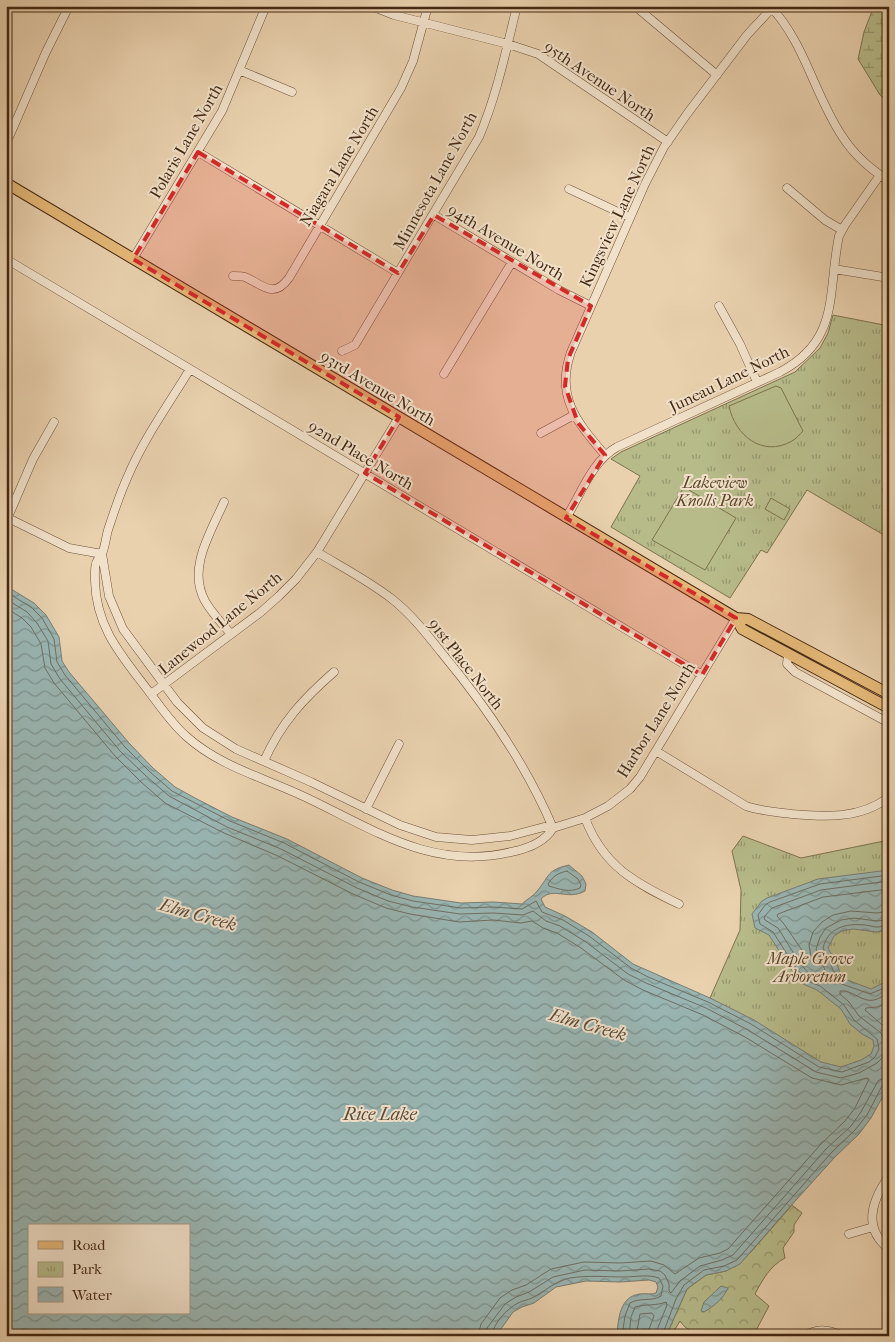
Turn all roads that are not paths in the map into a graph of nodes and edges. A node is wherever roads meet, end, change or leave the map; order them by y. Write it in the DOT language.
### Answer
graph roads {
  1 [pos="68,6"];
  2 [pos="266,6"];
  3 [pos="371,6"];
  4 [pos="428,6"];
  5 [pos="517,6"];
  6 [pos="635,6"];
  7 [pos="771,7"];
  8 [pos="424,23"];
  9 [pos="508,44"];
  10 [pos="239,70"];
  11 [pos="717,75"];
  12 [pos="292,92"];
  13 [pos="668,142"];
  14 [pos="6,144"];
  15 [pos="198,152"];
  16 [pos="880,175"];
  17 [pos="889,181"];
  18 [pos="6,183"];
  19 [pos="569,188"];
  20 [pos="787,188"];
  21 [pos="434,215"];
  22 [pos="629,218"];
  23 [pos="320,225"];
  24 [pos="842,230"];
  25 [pos="6,259"];
  26 [pos="133,259"];
  27 [pos="512,262"];
  28 [pos="834,269"];
  29 [pos="398,273"];
  30 [pos="233,276"];
  31 [pos="889,278"];
  32 [pos="591,306"];
  33 [pos="719,306"];
  34 [pos="342,351"];
  35 [pos="190,369"];
  36 [pos="444,374"];
  37 [pos="758,382"];
  38 [pos="574,415"];
  39 [pos="399,417"];
  40 [pos="54,422"];
  41 [pos="541,433"];
  42 [pos="605,454"];
  43 [pos="365,473"];
  44 [pos="224,502"];
  45 [pos="7,517"];
  46 [pos="566,518"];
  47 [pos="317,552"];
  48 [pos="102,554"];
  49 [pos="736,618"];
  50 [pos="231,634"];
  51 [pos="788,655"];
  52 [pos="334,672"];
  53 [pos="702,675"];
  54 [pos="164,685"];
  55 [pos="151,694"];
  56 [pos="889,694"];
  57 [pos="888,706"];
  58 [pos="880,719"];
  59 [pos="889,723"];
  60 [pos="399,744"];
  61 [pos="656,751"];
  62 [pos="264,761"];
  63 [pos="311,782"];
  64 [pos="304,796"];
  65 [pos="889,797"];
  66 [pos="366,809"];
  67 [pos="585,818"];
  68 [pos="553,828"];
  69 [pos="679,904"];
  70 [pos="889,1176"];
  71 [pos="873,1228"];
  72 [pos="849,1234"];
  73 [pos="889,1249"];
  74 [pos="838,1334"];
  75 [pos="805,1336"];
  1 -- 14 [label="street"];
  2 -- 10 [label="street, Polaris Lane North"];
  3 -- 8 [label="street, 95th Avenue North"];
  4 -- 8 [label="street, Niagara Lane North"];
  5 -- 9 [label="street, Minnesota Lane North"];
  6 -- 11 [label="street"];
  7 -- 11 [label="street, Kingsview Lane North"];
  7 -- 16 [label="street"];
  8 -- 9 [label="street, 95th Avenue North"];
  8 -- 23 [label="street, Niagara Lane North"];
  9 -- 13 [label="street, 95th Avenue North"];
  9 -- 21 [label="street, Minnesota Lane North"];
  10 -- 12 [label="street"];
  10 -- 15 [label="street, Polaris Lane North"];
  11 -- 13 [label="street, Kingsview Lane North"];
  13 -- 22 [label="street, Kingsview Lane North"];
  15 -- 23 [label="street"];
  15 -- 26 [label="street, Polaris Lane North"];
  16 -- 17 [label="street"];
  16 -- 24 [label="street, Juneau Lane North"];
  18 -- 26 [label="main road, 93rd Avenue North"];
  19 -- 22 [label="street"];
  20 -- 24 [label="street"];
  21 -- 27 [label="street, 94th Avenue North"];
  21 -- 29 [label="street, Minnesota Lane North"];
  22 -- 32 [label="street, Kingsview Lane North"];
  23 -- 29 [label="street"];
  23 -- 30 [label="street, Niagara Lane North"];
  24 -- 28 [label="street, Juneau Lane North"];
  25 -- 35 [label="street, 92nd Place North"];
  26 -- 39 [label="main road, 93rd Avenue North"];
  27 -- 32 [label="street, 94th Avenue North"];
  27 -- 36 [label="street"];
  28 -- 31 [label="street"];
  28 -- 37 [label="street, Juneau Lane North"];
  29 -- 34 [label="street, Minnesota Lane North"];
  32 -- 38 [label="street, Kingsview Lane North"];
  33 -- 37 [label="street"];
  35 -- 43 [label="street, 92nd Place North"];
  35 -- 48 [label="street"];
  37 -- 42 [label="street, Juneau Lane North"];
  38 -- 41 [label="street"];
  38 -- 42 [label="street, Kingsview Lane North"];
  39 -- 43 [label="street, Lanewood Lane North"];
  39 -- 46 [label="main road, 93rd Avenue North"];
  40 -- 45 [label="street"];
  42 -- 46 [label="street, Juneau Lane North"];
  43 -- 47 [label="street, Lanewood Lane North"];
  43 -- 53 [label="street, 92nd Place North"];
  44 -- 50 [label="street"];
  45 -- 48 [label="street"];
  46 -- 49 [label="main road, 93rd Avenue North"];
  47 -- 50 [label="street, Lanewood Lane North"];
  47 -- 68 [label="street, 91st Place North"];
  48 -- 54 [label="street"];
  48 -- 55 [label="street"];
  49 -- 51 [label="main road, 93rd Avenue North"];
  49 -- 53 [label="street, Harbor Lane North"];
  49 -- 56 [label="main road, 93rd Avenue North"];
  50 -- 54 [label="street, Lanewood Lane North"];
  51 -- 57 [label="main road, 93rd Avenue North"];
  51 -- 58 [label="street"];
  52 -- 62 [label="street"];
  53 -- 61 [label="street, Harbor Lane North"];
  54 -- 55 [label="street, Lanewood Lane North"];
  54 -- 62 [label="street"];
  55 -- 64 [label="street"];
  57 -- 58 [label="street"];
  58 -- 59 [label="street"];
  60 -- 66 [label="street"];
  61 -- 65 [label="street"];
  61 -- 67 [label="street, Harbor Lane North"];
  62 -- 63 [label="street"];
  63 -- 64 [label="street"];
  63 -- 66 [label="street"];
  64 -- 68 [label="street"];
  66 -- 68 [label="street"];
  67 -- 68 [label="street, Harbor Lane North"];
  67 -- 69 [label="street"];
  70 -- 71 [label="street"];
  71 -- 72 [label="street"];
  71 -- 73 [label="street"];
  74 -- 75 [label="street"];
}
